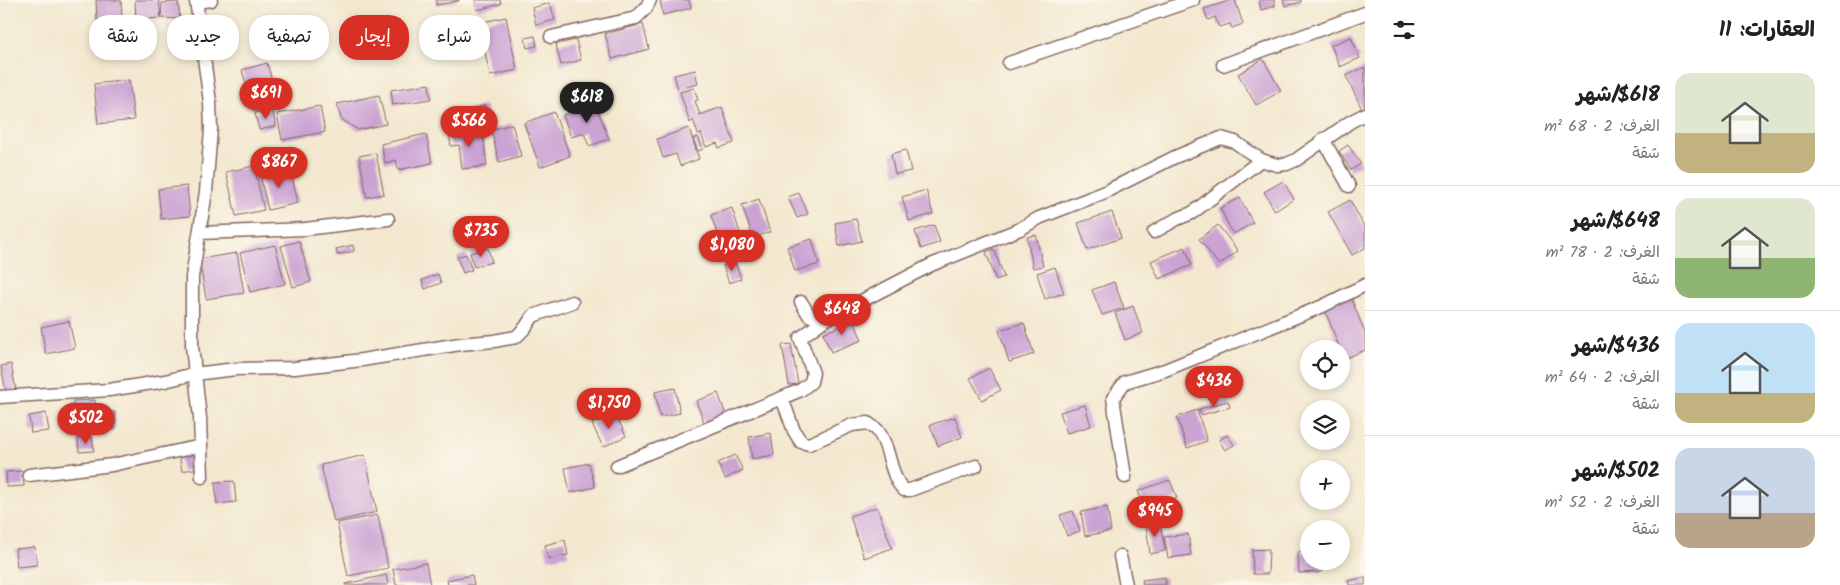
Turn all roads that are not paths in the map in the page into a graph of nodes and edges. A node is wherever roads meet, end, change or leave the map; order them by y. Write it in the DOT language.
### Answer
graph roads {
  1 [pos="211,0"];
  2 [pos="650,0"];
  3 [pos="1193,0"];
  4 [pos="196,1"];
  5 [pos="1365,12"];
  6 [pos="551,37"];
  7 [pos="1009,63"];
  8 [pos="1223,64"];
  9 [pos="1365,114"];
  10 [pos="1323,139"];
  11 [pos="1261,160"];
  12 [pos="1349,186"];
  13 [pos="388,219"];
  14 [pos="1154,232"];
  15 [pos="199,233"];
  16 [pos="1365,284"];
  17 [pos="572,302"];
  18 [pos="801,302"];
  19 [pos="822,321"];
  20 [pos="194,374"];
  21 [pos="0,397"];
  22 [pos="782,398"];
  23 [pos="201,446"];
  24 [pos="617,466"];
  25 [pos="976,466"];
  26 [pos="29,475"];
  27 [pos="202,476"];
  28 [pos="1125,477"];
  29 [pos="1120,556"];
  30 [pos="1126,585"];
  1 -- 4 [label="street"];
  2 -- 6 [label="street"];
  3 -- 7 [label="street"];
  4 -- 15 [label="street"];
  5 -- 8 [label="street"];
  9 -- 10 [label="street"];
  10 -- 11 [label="street"];
  10 -- 12 [label="street"];
  11 -- 14 [label="street"];
  11 -- 19 [label="street"];
  13 -- 15 [label="street"];
  15 -- 20 [label="street"];
  16 -- 28 [label="street"];
  17 -- 20 [label="street"];
  18 -- 19 [label="street"];
  19 -- 22 [label="street"];
  20 -- 21 [label="street"];
  20 -- 23 [label="street"];
  22 -- 24 [label="street"];
  22 -- 25 [label="street"];
  23 -- 26 [label="street"];
  23 -- 27 [label="street"];
  29 -- 30 [label="street"];
}
